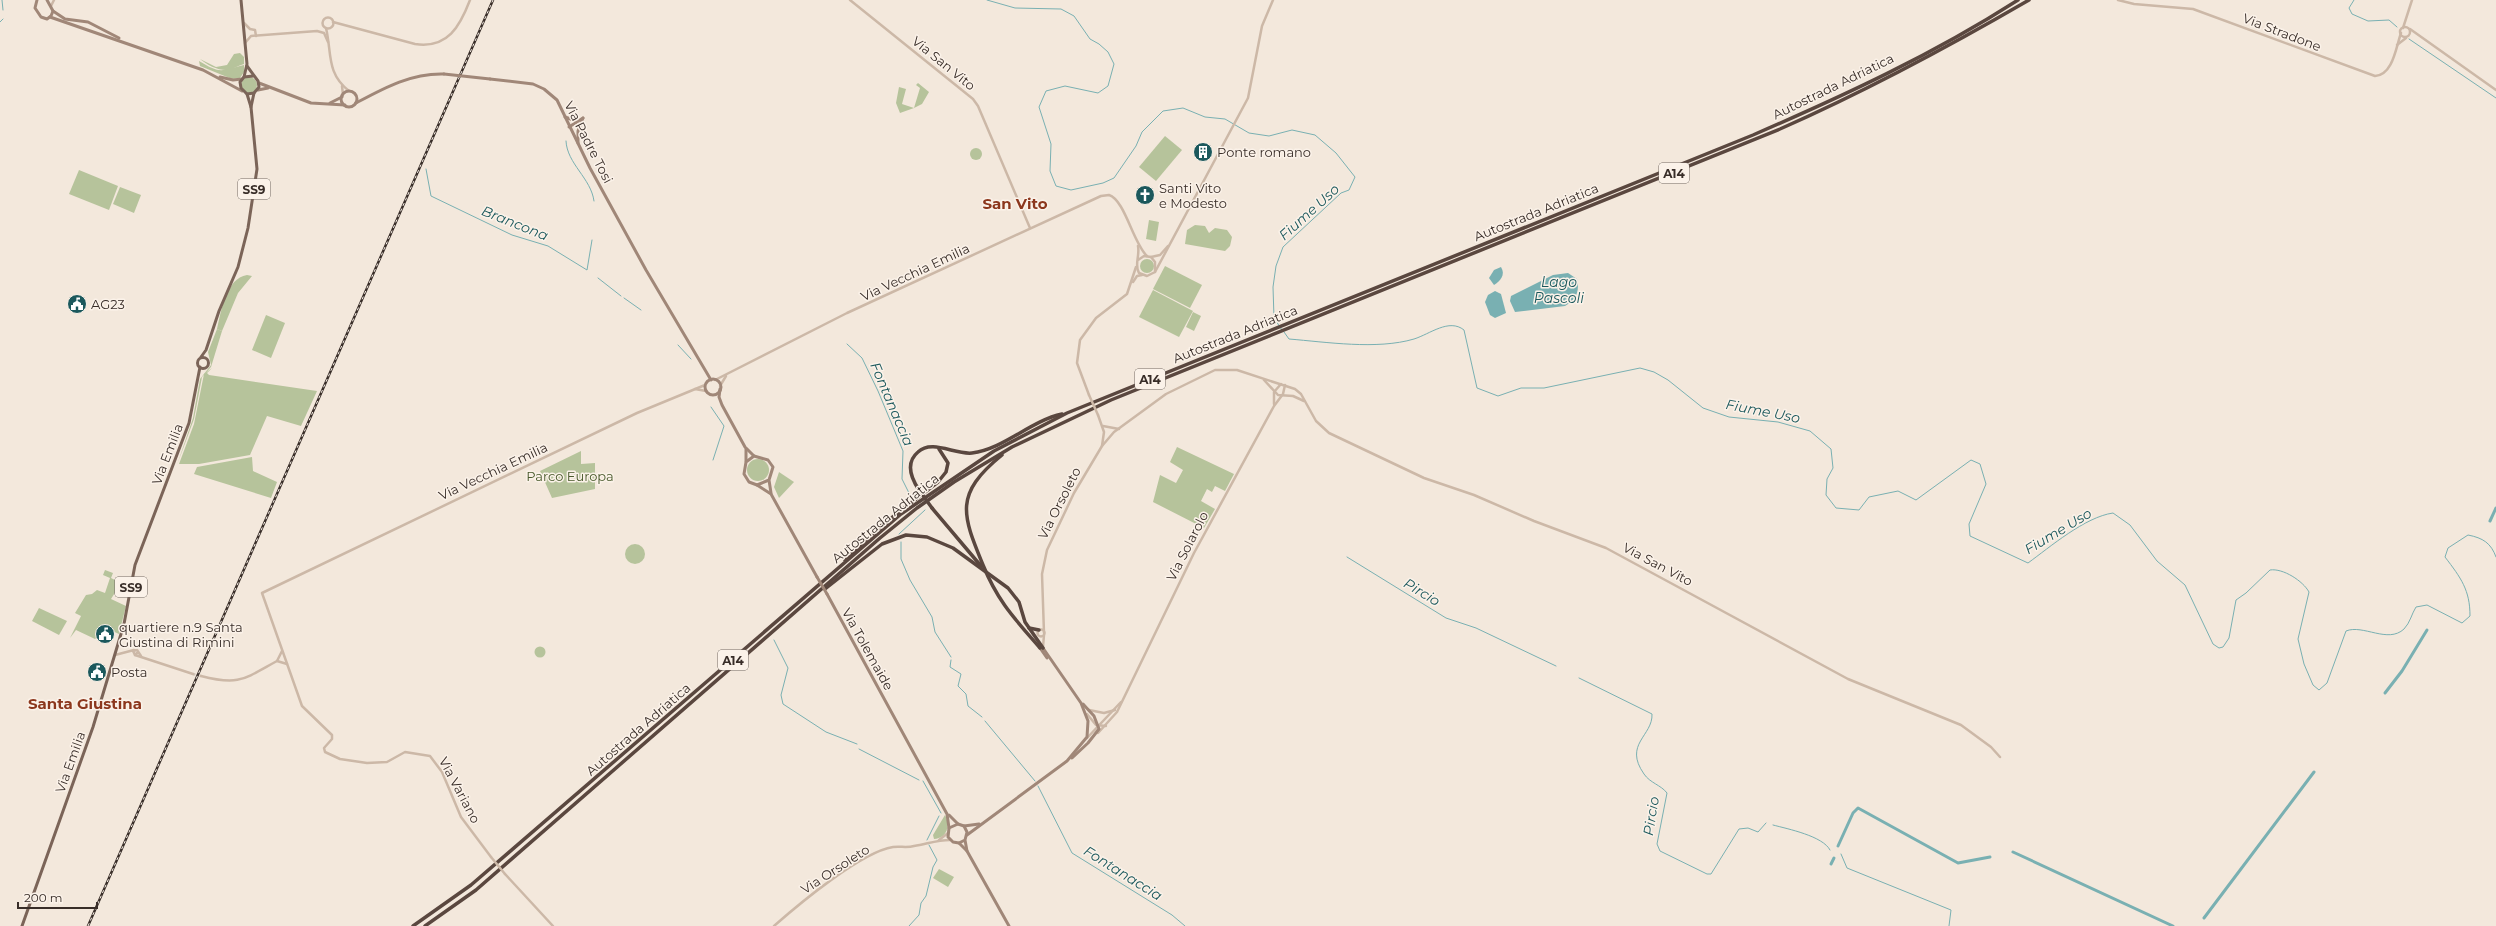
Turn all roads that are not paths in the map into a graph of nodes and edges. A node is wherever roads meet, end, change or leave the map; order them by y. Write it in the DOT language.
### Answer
graph roads {
  1 [pos="47,0"];
  2 [pos="53,0"];
  3 [pos="241,0"];
  4 [pos="470,0"];
  5 [pos="850,0"];
  6 [pos="1273,0"];
  7 [pos="2018,0"];
  8 [pos="2029,0"];
  9 [pos="2118,0"];
  10 [pos="2412,0"];
  11 [pos="36,1"];
  12 [pos="51,6"];
  13 [pos="53,11"];
  14 [pos="2406,15"];
  15 [pos="50,17"];
  16 [pos="244,22"];
  17 [pos="333,22"];
  18 [pos="323,24"];
  19 [pos="341,24"];
  20 [pos="326,28"];
  21 [pos="331,28"];
  22 [pos="2403,28"];
  23 [pos="2409,28"];
  24 [pos="318,31"];
  25 [pos="2400,33"];
  26 [pos="2409,34"];
  27 [pos="2418,35"];
  28 [pos="256,36"];
  29 [pos="328,36"];
  30 [pos="2406,37"];
  31 [pos="126,42"];
  32 [pos="328,42"];
  33 [pos="245,43"];
  34 [pos="2397,45"];
  35 [pos="246,66"];
  36 [pos="216,76"];
  37 [pos="253,76"];
  38 [pos="243,78"];
  39 [pos="259,83"];
  40 [pos="341,84"];
  41 [pos="269,88"];
  42 [pos="258,90"];
  43 [pos="2496,90"];
  44 [pos="242,91"];
  45 [pos="349,91"];
  46 [pos="254,93"];
  47 [pos="246,94"];
  48 [pos="356,95"];
  49 [pos="342,96"];
  50 [pos="365,98"];
  51 [pos="356,103"];
  52 [pos="326,104"];
  53 [pos="344,105"];
  54 [pos="251,107"];
  55 [pos="565,116"];
  56 [pos="576,121"];
  57 [pos="569,127"];
  58 [pos="579,127"];
  59 [pos="578,145"];
  60 [pos="1030,228"];
  61 [pos="1138,244"];
  62 [pos="1168,246"];
  63 [pos="1147,256"];
  64 [pos="1151,257"];
  65 [pos="1138,260"];
  66 [pos="1136,267"];
  67 [pos="1154,272"];
  68 [pos="1142,275"];
  69 [pos="1131,284"];
  70 [pos="206,350"];
  71 [pos="201,358"];
  72 [pos="208,360"];
  73 [pos="200,367"];
  74 [pos="205,368"];
  75 [pos="703,369"];
  76 [pos="729,373"];
  77 [pos="200,375"];
  78 [pos="1264,379"];
  79 [pos="713,380"];
  80 [pos="706,384"];
  81 [pos="1281,384"];
  82 [pos="1285,385"];
  83 [pos="720,388"];
  84 [pos="693,389"];
  85 [pos="706,391"];
  86 [pos="1274,392"];
  87 [pos="711,395"];
  88 [pos="1282,396"];
  89 [pos="1304,401"];
  90 [pos="722,404"];
  91 [pos="1274,406"];
  92 [pos="1067,413"];
  93 [pos="1102,425"];
  94 [pos="1119,429"];
  95 [pos="1102,446"];
  96 [pos="745,447"];
  97 [pos="1012,447"];
  98 [pos="939,449"];
  99 [pos="754,456"];
  100 [pos="746,462"];
  101 [pos="769,480"];
  102 [pos="757,485"];
  103 [pos="771,494"];
  104 [pos="984,570"];
  105 [pos="824,580"];
  106 [pos="262,593"];
  107 [pos="798,610"];
  108 [pos="1046,620"];
  109 [pos="1029,628"];
  110 [pos="1040,630"];
  111 [pos="1044,634"];
  112 [pos="1041,648"];
  113 [pos="282,649"];
  114 [pos="134,650"];
  115 [pos="127,651"];
  116 [pos="138,652"];
  117 [pos="134,654"];
  118 [pos="114,655"];
  119 [pos="142,657"];
  120 [pos="280,657"];
  121 [pos="285,657"];
  122 [pos="277,661"];
  123 [pos="282,661"];
  124 [pos="288,665"];
  125 [pos="193,674"];
  126 [pos="201,676"];
  127 [pos="1124,699"];
  128 [pos="1081,703"];
  129 [pos="1089,710"];
  130 [pos="1115,710"];
  131 [pos="1087,714"];
  132 [pos="1099,726"];
  133 [pos="1106,726"];
  134 [pos="1098,733"];
  135 [pos="1085,740"];
  136 [pos="2000,757"];
  137 [pos="1067,761"];
  138 [pos="947,814"];
  139 [pos="958,824"];
  140 [pos="981,824"];
  141 [pos="964,826"];
  142 [pos="949,828"];
  143 [pos="948,833"];
  144 [pos="967,835"];
  145 [pos="939,840"];
  146 [pos="950,840"];
  147 [pos="966,840"];
  148 [pos="959,843"];
  149 [pos="967,851"];
  150 [pos="22,926"];
  151 [pos="412,926"];
  152 [pos="425,926"];
  153 [pos="553,926"];
  154 [pos="774,926"];
  155 [pos="1009,926"];
  1 -- 2 [label="street"];
  1 -- 12 [label="main road"];
  2 -- 12 [label="street"];
  3 -- 16 [label="main road"];
  4 -- 19 [label="street"];
  5 -- 60 [label="street, Via San Vito"];
  6 -- 62 [label="street"];
  7 -- 92 [label="highway, Autostrada Adriatica / A14"];
  8 -- 97 [label="highway, Autostrada Adriatica / A14"];
  9 -- 34 [label="street, Via Stradone"];
  10 -- 14 [label="street, Via Stradone"];
  11 -- 15 [label="main road"];
  12 -- 13 [label="main road"];
  13 -- 15 [label="main road"];
  13 -- 31 [label="main road"];
  14 -- 22 [label="street, Via Stradone"];
  14 -- 23 [label="street"];
  15 -- 31 [label="main road"];
  16 -- 28 [label="street"];
  16 -- 33 [label="main road"];
  17 -- 18 [label="street"];
  17 -- 19 [label="street"];
  17 -- 21 [label="street"];
  18 -- 20 [label="street"];
  18 -- 24 [label="street"];
  19 -- 21 [label="street"];
  20 -- 21 [label="street"];
  20 -- 24 [label="street"];
  20 -- 29 [label="street"];
  21 -- 29 [label="street"];
  22 -- 23 [label="street"];
  22 -- 25 [label="street, Via Stradone"];
  23 -- 26 [label="street"];
  23 -- 27 [label="street"];
  24 -- 28 [label="street"];
  24 -- 32 [label="street"];
  25 -- 30 [label="street"];
  25 -- 34 [label="street, Via Stradone"];
  26 -- 27 [label="street"];
  26 -- 30 [label="street, Via Stradone"];
  27 -- 43 [label="street"];
  28 -- 33 [label="street"];
  29 -- 32 [label="street"];
  30 -- 34 [label="street, Via Stradone"];
  31 -- 36 [label="main road"];
  32 -- 40 [label="street"];
  33 -- 35 [label="main road"];
  35 -- 37 [label="main road"];
  35 -- 38 [label="main road"];
  36 -- 38 [label="main road"];
  36 -- 44 [label="main road"];
  37 -- 38 [label="main road"];
  37 -- 39 [label="main road"];
  38 -- 44 [label="main road"];
  39 -- 41 [label="main road, Via Padre Tosi"];
  39 -- 42 [label="main road"];
  40 -- 45 [label="street"];
  40 -- 49 [label="street"];
  41 -- 42 [label="main road"];
  41 -- 52 [label="main road, Via Padre Tosi"];
  42 -- 46 [label="main road"];
  44 -- 47 [label="main road"];
  45 -- 48 [label="main road"];
  45 -- 49 [label="main road"];
  46 -- 47 [label="main road"];
  46 -- 54 [label="main road, Via Emilia / SS9"];
  47 -- 54 [label="main road, Via Emilia / SS9"];
  48 -- 50 [label="main road"];
  48 -- 51 [label="main road"];
  49 -- 52 [label="main road"];
  49 -- 53 [label="main road"];
  50 -- 51 [label="main road, Via Padre Tosi"];
  50 -- 55 [label="main road, Via Padre Tosi, bridge"];
  51 -- 53 [label="main road, Via Padre Tosi"];
  52 -- 53 [label="main road, Via Padre Tosi"];
  54 -- 70 [label="main road, Via Emilia / SS9"];
  55 -- 56 [label="main road"];
  55 -- 57 [label="main road, Via Padre Tosi"];
  56 -- 57 [label="main road"];
  56 -- 58 [label="main road"];
  57 -- 58 [label="main road"];
  57 -- 59 [label="main road, Via Padre Tosi"];
  58 -- 59 [label="main road"];
  59 -- 75 [label="main road, Via Padre Tosi"];
  60 -- 61 [label="street, Via Vecchia Emilia"];
  60 -- 76 [label="street, Via Vecchia Emilia"];
  61 -- 63 [label="street"];
  61 -- 65 [label="street"];
  62 -- 64 [label="street"];
  62 -- 67 [label="street"];
  63 -- 64 [label="street"];
  63 -- 65 [label="street"];
  64 -- 67 [label="street"];
  65 -- 66 [label="street"];
  66 -- 68 [label="street"];
  66 -- 69 [label="street"];
  67 -- 68 [label="street"];
  68 -- 69 [label="street"];
  69 -- 93 [label="street, bridge"];
  70 -- 71 [label="main road, Via Emilia / SS9"];
  70 -- 72 [label="main road, Via Emilia / SS9"];
  71 -- 72 [label="main road"];
  71 -- 73 [label="main road, Via Emilia / SS9"];
  72 -- 74 [label="main road, Via Emilia / SS9"];
  73 -- 74 [label="main road"];
  73 -- 77 [label="main road, Via Emilia / SS9"];
  74 -- 77 [label="main road, Via Emilia / SS9"];
  75 -- 79 [label="main road"];
  75 -- 80 [label="main road"];
  76 -- 79 [label="street, Via Vecchia Emilia"];
  76 -- 83 [label="street"];
  77 -- 118 [label="main road, Via Emilia / SS9"];
  78 -- 81 [label="street, Via San Vito"];
  78 -- 86 [label="street"];
  78 -- 94 [label="street, Via San Vito"];
  79 -- 80 [label="main road"];
  79 -- 83 [label="main road"];
  80 -- 84 [label="street, Via Vecchia Emilia"];
  80 -- 85 [label="main road"];
  81 -- 82 [label="street, Via San Vito"];
  81 -- 86 [label="street"];
  82 -- 88 [label="street, Via Solarolo"];
  82 -- 89 [label="street, Via San Vito"];
  83 -- 87 [label="main road"];
  83 -- 90 [label="main road, Via Tolemaide"];
  84 -- 85 [label="street"];
  84 -- 106 [label="street, Via Vecchia Emilia"];
  85 -- 87 [label="main road, Via Tolemaide"];
  86 -- 88 [label="street"];
  86 -- 91 [label="street, Via Solarolo"];
  87 -- 90 [label="main road, Via Tolemaide"];
  88 -- 89 [label="street"];
  88 -- 91 [label="street, Via Solarolo"];
  89 -- 136 [label="street, Via San Vito"];
  90 -- 96 [label="main road, Via Tolemaide"];
  91 -- 127 [label="street, Via Solarolo"];
  92 -- 98 [label="highway"];
  92 -- 105 [label="highway, Autostrada Adriatica / A14"];
  93 -- 94 [label="street"];
  93 -- 95 [label="street"];
  94 -- 95 [label="street, Via Orsoleto"];
  95 -- 108 [label="street, Via Orsoleto"];
  96 -- 99 [label="main road, Via Tolemaide"];
  96 -- 100 [label="main road, Via Tolemaide"];
  97 -- 104 [label="highway"];
  97 -- 107 [label="highway, Autostrada Adriatica / A14"];
  98 -- 104 [label="highway, bridge"];
  98 -- 105 [label="highway"];
  99 -- 100 [label="main road"];
  99 -- 101 [label="main road, Via Tolemaide"];
  100 -- 102 [label="main road, Via Tolemaide"];
  101 -- 102 [label="main road"];
  101 -- 103 [label="main road, Via Tolemaide"];
  102 -- 103 [label="main road, Via Tolemaide"];
  103 -- 138 [label="main road, Via Tolemaide, bridge"];
  104 -- 107 [label="highway"];
  104 -- 109 [label="highway"];
  104 -- 112 [label="highway"];
  105 -- 151 [label="highway, Autostrada Adriatica / A14"];
  106 -- 113 [label="street, Via Variano"];
  107 -- 152 [label="highway, Autostrada Adriatica / A14"];
  108 -- 110 [label="street"];
  108 -- 111 [label="street, Via Orsoleto"];
  109 -- 110 [label="highway"];
  109 -- 112 [label="highway"];
  110 -- 111 [label="street"];
  110 -- 111 [label="street"];
  111 -- 112 [label="street, Via Orsoleto"];
  112 -- 128 [label="main road"];
  113 -- 120 [label="street"];
  113 -- 121 [label="street, Via Variano"];
  114 -- 115 [label="street"];
  114 -- 116 [label="street"];
  114 -- 117 [label="street"];
  115 -- 117 [label="street"];
  115 -- 118 [label="street"];
  116 -- 117 [label="street"];
  116 -- 119 [label="street"];
  117 -- 119 [label="street"];
  118 -- 150 [label="main road, Via Emilia / SS9"];
  119 -- 125 [label="street"];
  120 -- 121 [label="street"];
  120 -- 122 [label="street"];
  121 -- 123 [label="street"];
  121 -- 124 [label="street, Via Variano"];
  122 -- 123 [label="street"];
  122 -- 126 [label="street"];
  123 -- 124 [label="street"];
  124 -- 153 [label="street, Via Variano, bridge"];
  127 -- 130 [label="street, Via Solarolo"];
  127 -- 133 [label="street, Via Solarolo"];
  128 -- 129 [label="main road"];
  128 -- 131 [label="main road"];
  129 -- 130 [label="street"];
  129 -- 132 [label="main road"];
  130 -- 132 [label="street, Via Solarolo"];
  131 -- 132 [label="street"];
  131 -- 135 [label="main road"];
  132 -- 133 [label="street"];
  132 -- 134 [label="main road"];
  132 -- 135 [label="street, Via Solarolo"];
  133 -- 134 [label="street, Via Solarolo"];
  134 -- 137 [label="main road"];
  135 -- 137 [label="main road"];
  137 -- 140 [label="main road"];
  138 -- 139 [label="main road, Via Tolemaide"];
  138 -- 142 [label="main road, Via Tolemaide"];
  139 -- 141 [label="main road, Via Tolemaide"];
  139 -- 142 [label="main road"];
  140 -- 141 [label="main road"];
  140 -- 144 [label="main road"];
  141 -- 144 [label="main road"];
  142 -- 143 [label="main road, Via Tolemaide"];
  143 -- 145 [label="street, Via Orsoleto"];
  143 -- 146 [label="main road, Via Tolemaide"];
  144 -- 147 [label="main road"];
  145 -- 146 [label="street, Via Orsoleto"];
  145 -- 154 [label="street, Via Orsoleto"];
  146 -- 148 [label="main road"];
  147 -- 148 [label="main road"];
  147 -- 149 [label="main road"];
  148 -- 149 [label="main road"];
  149 -- 155 [label="main road"];
}
